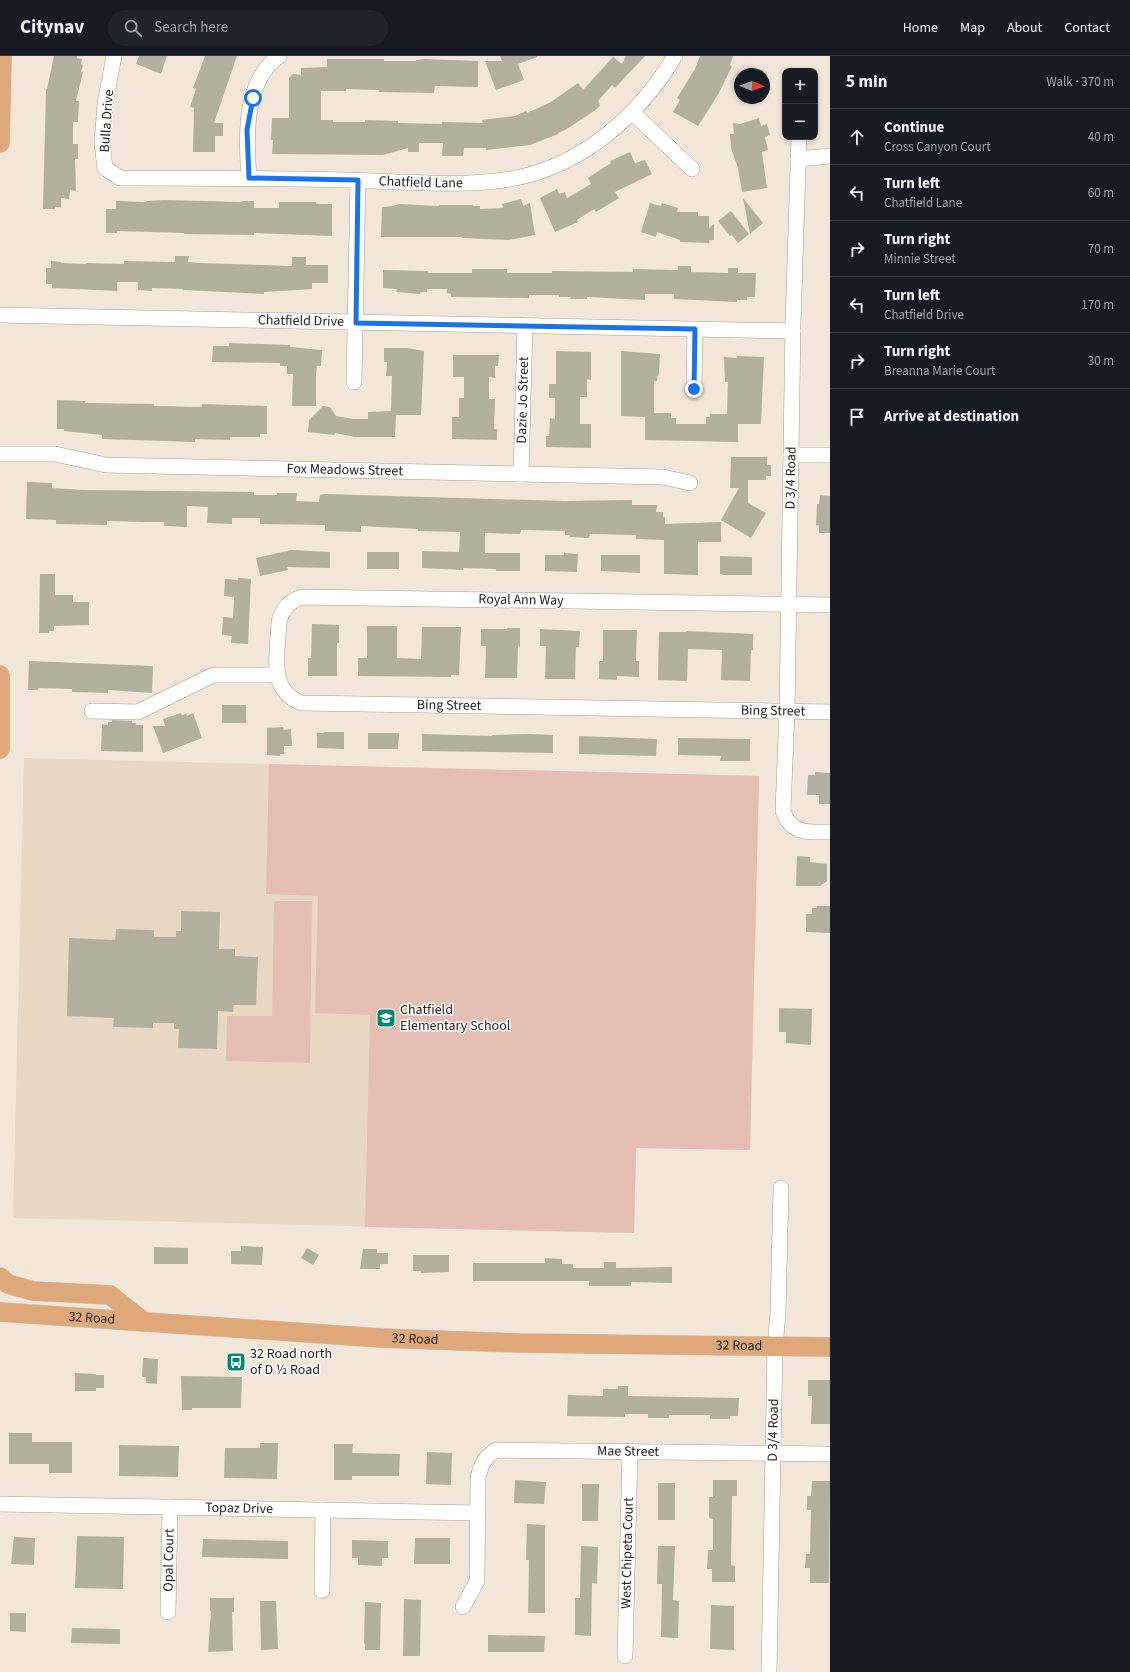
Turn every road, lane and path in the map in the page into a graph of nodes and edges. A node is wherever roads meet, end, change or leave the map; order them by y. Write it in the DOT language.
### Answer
graph roads {
  1 [pos="2,56"];
  2 [pos="114,56"];
  3 [pos="279,56"];
  4 [pos="675,56"];
  5 [pos="633,112"];
  6 [pos="799,140"];
  7 [pos="0,143"];
  8 [pos="830,156"];
  9 [pos="798,159"];
  10 [pos="692,169"];
  11 [pos="120,178"];
  12 [pos="249,178"];
  13 [pos="358,180"];
  14 [pos="0,315"];
  15 [pos="356,323"];
  16 [pos="525,326"];
  17 [pos="695,329"];
  18 [pos="793,331"];
  19 [pos="354,382"];
  20 [pos="694,389"];
  21 [pos="0,454"];
  22 [pos="791,455"];
  23 [pos="830,455"];
  24 [pos="521,474"];
  25 [pos="690,483"];
  26 [pos="789,604"];
  27 [pos="830,605"];
  28 [pos="0,675"];
  29 [pos="277,675"];
  30 [pos="92,711"];
  31 [pos="787,712"];
  32 [pos="830,712"];
  33 [pos="0,749"];
  34 [pos="830,832"];
  35 [pos="781,1188"];
  36 [pos="0,1277"];
  37 [pos="0,1312"];
  38 [pos="144,1322"];
  39 [pos="775,1347"];
  40 [pos="830,1347"];
  41 [pos="630,1451"];
  42 [pos="773,1452"];
  43 [pos="830,1454"];
  44 [pos="0,1504"];
  45 [pos="170,1507"];
  46 [pos="323,1510"];
  47 [pos="478,1513"];
  48 [pos="322,1591"];
  49 [pos="463,1607"];
  50 [pos="168,1612"];
  51 [pos="625,1656"];
  52 [pos="769,1672"];
  1 -- 7 [label="main road"];
  2 -- 11 [label="street, Bulla Drive"];
  3 -- 12 [label="street"];
  4 -- 5 [label="street, Chatfield Lane"];
  5 -- 10 [label="street"];
  5 -- 13 [label="street, Chatfield Lane"];
  6 -- 9 [label="street, D 3/4 Road"];
  8 -- 9 [label="street"];
  9 -- 18 [label="street, D 3/4 Road"];
  11 -- 12 [label="street, Chatfield Lane"];
  12 -- 13 [label="street, Chatfield Lane"];
  13 -- 15 [label="street"];
  14 -- 15 [label="street, Chatfield Drive"];
  15 -- 16 [label="street, Chatfield Drive"];
  15 -- 19 [label="street"];
  16 -- 17 [label="street, Chatfield Drive"];
  16 -- 24 [label="street, Dazie Jo Street"];
  17 -- 18 [label="street, Chatfield Drive"];
  17 -- 20 [label="street"];
  18 -- 22 [label="street, D 3/4 Road"];
  21 -- 24 [label="street, Fox Meadows Street"];
  22 -- 23 [label="street"];
  22 -- 26 [label="street, D 3/4 Road"];
  24 -- 25 [label="street, Fox Meadows Street"];
  26 -- 27 [label="street, Royal Ann Way"];
  26 -- 29 [label="street, Royal Ann Way"];
  26 -- 31 [label="street, D 3/4 Road"];
  28 -- 33 [label="main road"];
  29 -- 30 [label="street"];
  29 -- 31 [label="street, Bing Street"];
  31 -- 32 [label="street, Bing Street"];
  31 -- 34 [label="street, D 3/4 Road"];
  35 -- 39 [label="street, D 3/4 Road"];
  36 -- 38 [label="main road"];
  37 -- 38 [label="main road, 32 Road"];
  38 -- 39 [label="main road, 32 Road"];
  39 -- 40 [label="main road, 32 Road"];
  39 -- 42 [label="street, D 3/4 Road"];
  41 -- 42 [label="street, Mae Street"];
  41 -- 47 [label="street, Mae Street"];
  41 -- 51 [label="street, West Chipeta Court"];
  42 -- 43 [label="street, Mae Street"];
  42 -- 52 [label="street, D 3/4 Road"];
  44 -- 45 [label="street, Topaz Drive"];
  45 -- 46 [label="street, Topaz Drive"];
  45 -- 50 [label="street, Opal Court"];
  46 -- 47 [label="street, Topaz Drive"];
  46 -- 48 [label="street"];
  47 -- 49 [label="street, Mae Street"];
}
